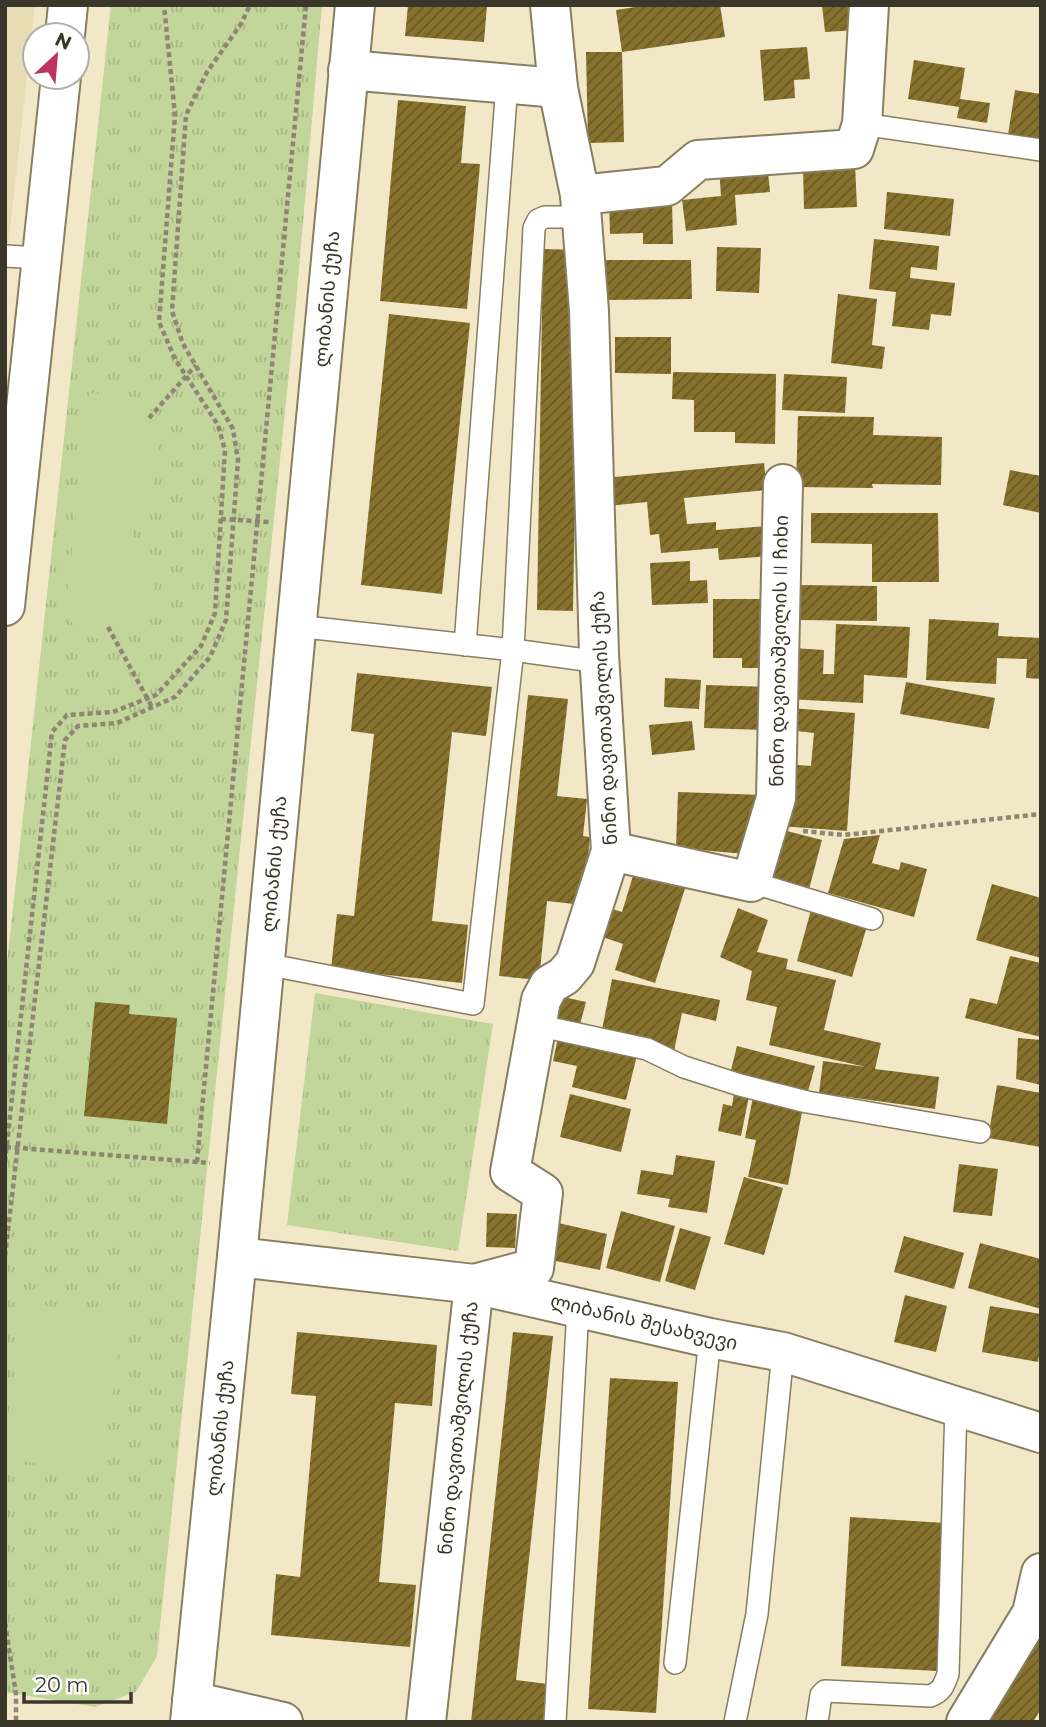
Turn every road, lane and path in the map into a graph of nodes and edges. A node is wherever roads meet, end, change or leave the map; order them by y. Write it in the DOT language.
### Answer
graph roads {
  1 [pos="164,5"];
  2 [pos="250,5"];
  3 [pos="306,5"];
  4 [pos="355,5"];
  5 [pos="550,5"];
  6 [pos="869,5"];
  7 [pos="348,71"];
  8 [pos="507,84"];
  9 [pos="558,88"];
  10 [pos="58,91"];
  11 [pos="862,124"];
  12 [pos="1041,150"];
  13 [pos="581,206"];
  14 [pos="23,257"];
  15 [pos="195,365"];
  16 [pos="185,375"];
  17 [pos="149,418"];
  18 [pos="783,484"];
  19 [pos="10,506"];
  20 [pos="221,519"];
  21 [pos="234,520"];
  22 [pos="258,521"];
  23 [pos="306,523"];
  24 [pos="5,606"];
  25 [pos="296,626"];
  26 [pos="108,627"];
  27 [pos="465,645"];
  28 [pos="513,650"];
  29 [pos="600,662"];
  30 [pos="146,699"];
  31 [pos="152,707"];
  32 [pos="1041,814"];
  33 [pos="768,826"];
  34 [pos="611,851"];
  35 [pos="751,882"];
  36 [pos="872,919"];
  37 [pos="265,964"];
  38 [pos="536,1025"];
  39 [pos="980,1132"];
  40 [pos="6,1147"];
  41 [pos="18,1148"];
  42 [pos="5,1162"];
  43 [pos="5,1256"];
  44 [pos="237,1257"];
  45 [pos="474,1284"];
  46 [pos="578,1308"];
  47 [pos="710,1338"];
  48 [pos="783,1352"];
  49 [pos="956,1406"];
  50 [pos="1041,1433"];
  51 [pos="1041,1573"];
  52 [pos="5,1623"];
  53 [pos="675,1664"];
  54 [pos="191,1712"];
  55 [pos="16,1722"];
  56 [pos="284,1722"];
  57 [pos="426,1722"];
  58 [pos="555,1722"];
  59 [pos="735,1722"];
  60 [pos="817,1722"];
  61 [pos="966,1722"];
  1 -- 16 [label="path"];
  2 -- 15 [label="path"];
  3 -- 22 [label="path"];
  4 -- 7 [label="street, ლიბანის ქუჩა"];
  5 -- 9 [label="street, ნინო დავითაშვილის ქუჩა"];
  6 -- 11 [label="street"];
  7 -- 8 [label="street"];
  7 -- 23 [label="street, ლიბანის ქუჩა"];
  8 -- 9 [label="street"];
  8 -- 27 [label="lane"];
  9 -- 13 [label="street, ნინო დავითაშვილის ქუჩა"];
  10 -- 14 [label="street"];
  11 -- 12 [label="lane"];
  11 -- 13 [label="street"];
  13 -- 28 [label="lane"];
  13 -- 29 [label="street, ნინო დავითაშვილის ქუჩა"];
  14 -- 19 [label="street"];
  15 -- 16 [label="path"];
  15 -- 21 [label="path"];
  16 -- 17 [label="path"];
  16 -- 20 [label="path"];
  18 -- 33 [label="street, ნინო დავითაშვილის II ჩიხი"];
  19 -- 24 [label="street"];
  20 -- 21 [label="path"];
  20 -- 30 [label="path"];
  21 -- 22 [label="path"];
  21 -- 31 [label="path"];
  22 -- 23 [label="path"];
  22 -- 41 [label="path"];
  23 -- 25 [label="street, ლიბანის ქუჩა"];
  25 -- 27 [label="lane"];
  25 -- 37 [label="street, ლიბანის ქუჩა"];
  26 -- 30 [label="path"];
  27 -- 28 [label="lane"];
  28 -- 29 [label="lane"];
  28 -- 37 [label="lane"];
  29 -- 34 [label="street, ნინო დავითაშვილის ქუჩა"];
  30 -- 31 [label="path"];
  30 -- 40 [label="path"];
  31 -- 41 [label="path"];
  32 -- 33 [label="path"];
  33 -- 35 [label="street, ნინო დავითაშვილის II ჩიხი"];
  34 -- 35 [label="street"];
  34 -- 38 [label="street, ნინო დავითაშვილის ქუჩა"];
  35 -- 36 [label="lane"];
  37 -- 44 [label="street, ლიბანის ქუჩა"];
  38 -- 39 [label="lane"];
  38 -- 45 [label="street, ნინო დავითაშვილის ქუჩა"];
  40 -- 41 [label="path"];
  40 -- 42 [label="path"];
  41 -- 43 [label="path"];
  44 -- 45 [label="street, ლიბანის შესახვევი"];
  44 -- 54 [label="street, ლიბანის ქუჩა"];
  45 -- 46 [label="street, ლიბანის შესახვევი"];
  45 -- 57 [label="street, ნინო დავითაშვილის ქუჩა"];
  46 -- 47 [label="street, ლიბანის შესახვევი"];
  46 -- 58 [label="lane"];
  47 -- 48 [label="street, ლიბანის შესახვევი"];
  47 -- 53 [label="lane"];
  48 -- 49 [label="street, ლიბანის შესახვევი"];
  48 -- 59 [label="lane"];
  49 -- 50 [label="street, ლიბანის შესახვევი"];
  49 -- 60 [label="lane"];
  51 -- 61 [label="street"];
  52 -- 55 [label="path"];
  54 -- 56 [label="street"];
}
